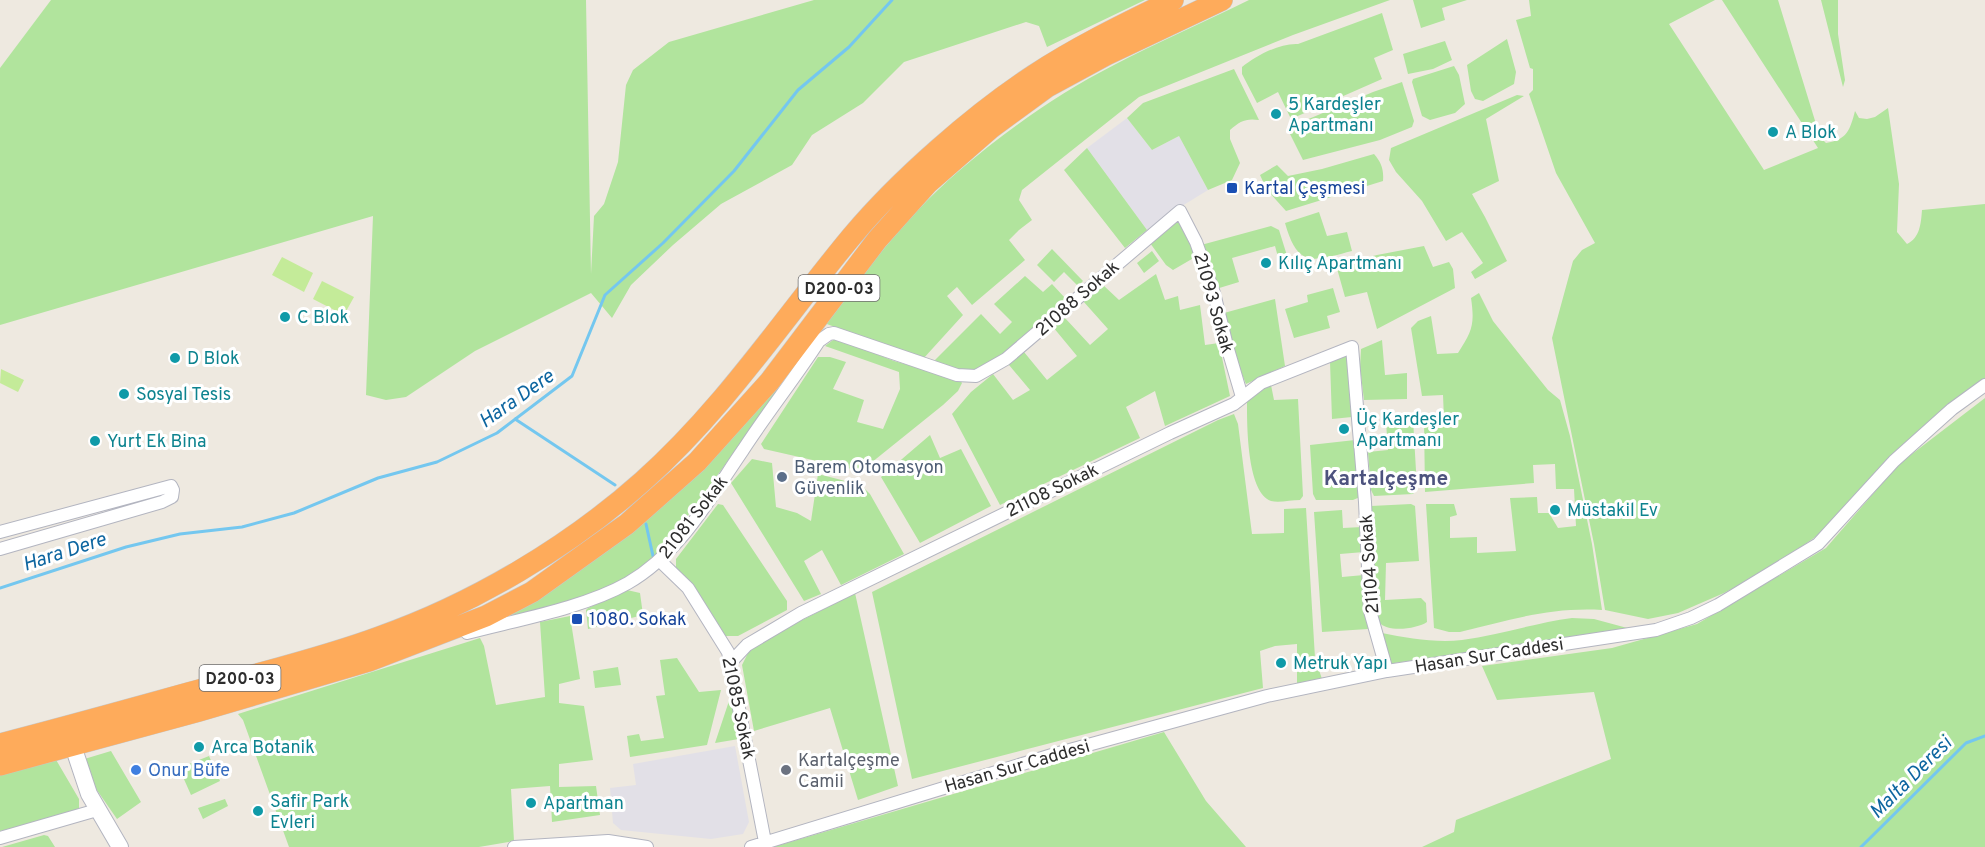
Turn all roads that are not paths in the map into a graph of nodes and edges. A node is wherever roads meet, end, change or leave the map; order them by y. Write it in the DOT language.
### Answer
graph roads {
  1 [pos="1173,0"];
  2 [pos="1222,0"];
  3 [pos="1180,211"];
  4 [pos="1353,347"];
  5 [pos="969,376"];
  6 [pos="1985,385"];
  7 [pos="1242,397"];
  8 [pos="0,532"];
  9 [pos="0,549"];
  10 [pos="660,561"];
  11 [pos="754,640"];
  12 [pos="724,644"];
  13 [pos="398,651"];
  14 [pos="732,662"];
  15 [pos="1388,671"];
  16 [pos="0,744"];
  17 [pos="74,746"];
  18 [pos="0,765"];
  19 [pos="97,810"];
  20 [pos="0,838"];
  21 [pos="765,844"];
  22 [pos="120,847"];
  23 [pos="514,847"];
  24 [pos="647,847"];
  25 [pos="751,847"];
  1 -- 16 [label="highway, D200-03"];
  2 -- 13 [label="highway, D200-03"];
  3 -- 5 [label="street, 21088 Sokak"];
  3 -- 7 [label="street, 21093 Sokak"];
  4 -- 7 [label="street, 21108 Sokak"];
  4 -- 15 [label="street, 21104 Sokak"];
  5 -- 10 [label="street, 21081 Sokak"];
  6 -- 15 [label="street, Hasan Sur Caddesi"];
  7 -- 11 [label="street, 21108 Sokak"];
  8 -- 9 [label="street"];
  10 -- 12 [label="street, 21085 Sokak"];
  10 -- 13 [label="street, 21081 Sokak"];
  11 -- 12 [label="street, 21108 Sokak"];
  11 -- 14 [label="street, 21108 Sokak"];
  12 -- 14 [label="street, 21085 Sokak"];
  13 -- 17 [label="highway, D200-03"];
  14 -- 21 [label="street, 21085 Sokak"];
  15 -- 21 [label="street, Hasan Sur Caddesi"];
  17 -- 18 [label="highway, D200-03"];
  17 -- 19 [label="main road"];
  19 -- 20 [label="street"];
  19 -- 22 [label="main road"];
  21 -- 25 [label="street, Hasan Sur Caddesi"];
  23 -- 24 [label="street"];
}
